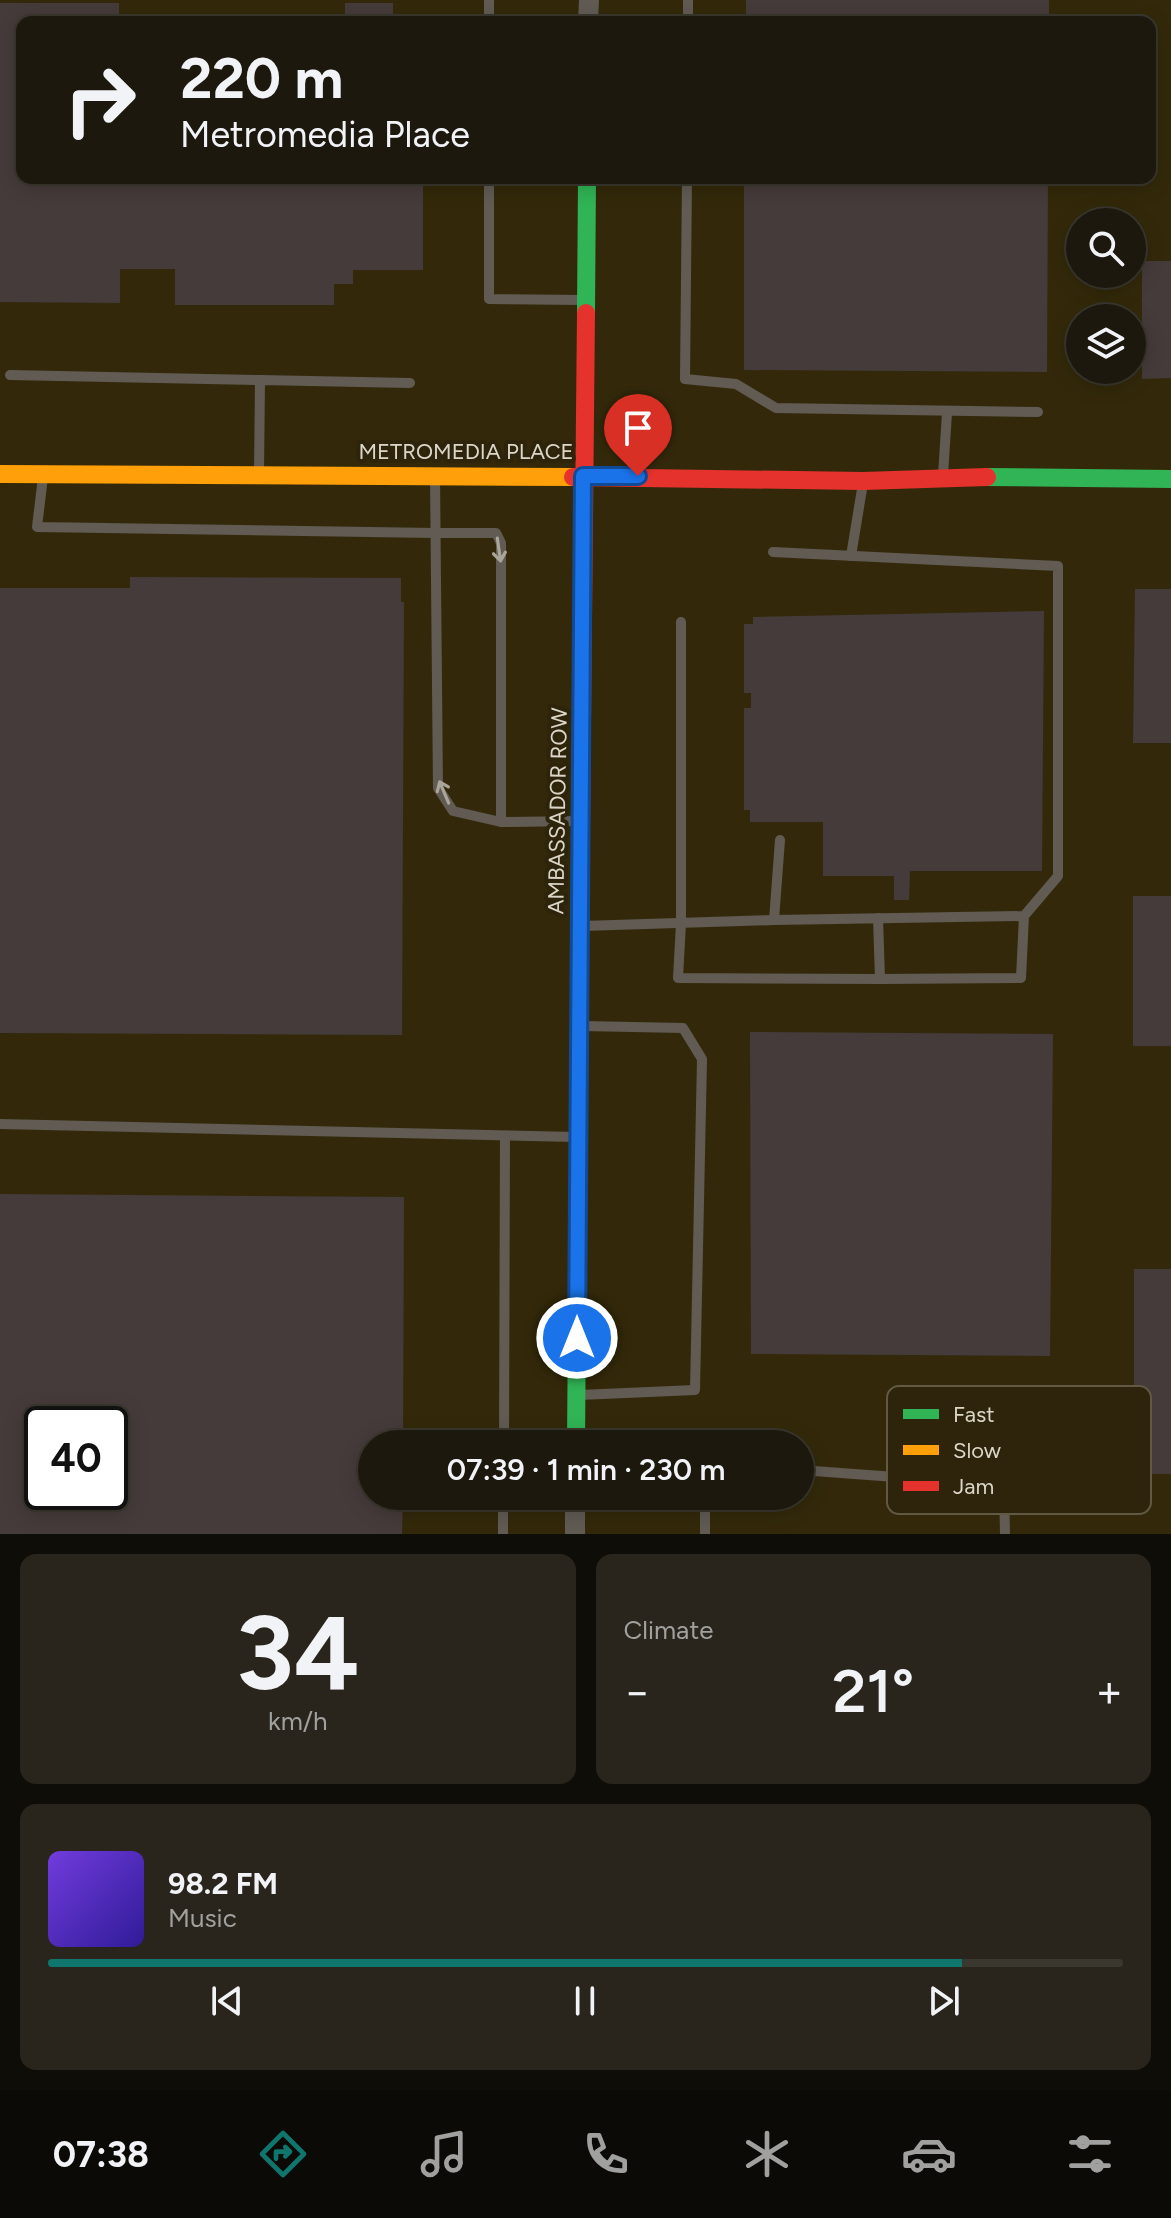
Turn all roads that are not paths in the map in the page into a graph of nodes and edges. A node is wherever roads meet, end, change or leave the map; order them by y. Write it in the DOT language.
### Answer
graph roads {
  1 [pos="489,184"];
  2 [pos="587,184"];
  3 [pos="687,184"];
  4 [pos="585,300"];
  5 [pos="10,375"];
  6 [pos="260,380"];
  7 [pos="410,383"];
  8 [pos="1038,412"];
  9 [pos="947,413"];
  10 [pos="0,474"];
  11 [pos="259,474"];
  12 [pos="43,475"];
  13 [pos="435,475"];
  14 [pos="583,476"];
  15 [pos="943,477"];
  16 [pos="1171,479"];
  17 [pos="863,481"];
  18 [pos="435,533"];
  19 [pos="773,552"];
  20 [pos="851,556"];
  21 [pos="681,622"];
  22 [pos="581,821"];
  23 [pos="501,822"];
  24 [pos="780,840"];
  25 [pos="1024,916"];
  26 [pos="878,918"];
  27 [pos="774,920"];
  28 [pos="681,923"];
  29 [pos="580,926"];
  30 [pos="880,979"];
  31 [pos="579,1026"];
  32 [pos="0,1124"];
  33 [pos="505,1136"];
  34 [pos="578,1137"];
  35 [pos="577,1395"];
  36 [pos="504,1430"];
  37 [pos="576,1430"];
  38 [pos="814,1471"];
  39 [pos="887,1476"];
  40 [pos="503,1510"];
  41 [pos="575,1510"];
  42 [pos="705,1510"];
  43 [pos="1005,1514"];
  44 [pos="503,1534"];
  45 [pos="575,1534"];
  46 [pos="705,1534"];
  47 [pos="1005,1534"];
  1 -- 4 [label="lane"];
  2 -- 4 [label="street, AMBASSADOR ROW"];
  3 -- 9 [label="lane"];
  4 -- 14 [label="street, AMBASSADOR ROW"];
  5 -- 6 [label="lane"];
  6 -- 7 [label="lane"];
  6 -- 11 [label="lane"];
  8 -- 9 [label="lane"];
  9 -- 15 [label="lane"];
  10 -- 12 [label="street, METROMEDIA PLACE"];
  11 -- 12 [label="street, METROMEDIA PLACE"];
  11 -- 13 [label="street, METROMEDIA PLACE"];
  12 -- 18 [label="lane"];
  13 -- 14 [label="street, METROMEDIA PLACE"];
  13 -- 18 [label="lane"];
  14 -- 17 [label="street, METROMEDIA PLACE"];
  14 -- 22 [label="street, AMBASSADOR ROW"];
  15 -- 16 [label="street, METROMEDIA PLACE"];
  15 -- 17 [label="street, METROMEDIA PLACE"];
  17 -- 20 [label="lane"];
  23 -- 18 [label="lane, one-way"];
  18 -- 23 [label="lane, one-way"];
  19 -- 20 [label="lane"];
  20 -- 25 [label="lane"];
  21 -- 28 [label="lane"];
  22 -- 23 [label="lane"];
  22 -- 29 [label="street, AMBASSADOR ROW"];
  24 -- 27 [label="lane"];
  25 -- 26 [label="lane"];
  25 -- 30 [label="lane"];
  26 -- 27 [label="lane"];
  26 -- 30 [label="lane"];
  27 -- 28 [label="lane"];
  28 -- 29 [label="lane"];
  28 -- 30 [label="lane"];
  29 -- 31 [label="street, AMBASSADOR ROW"];
  31 -- 34 [label="street, AMBASSADOR ROW"];
  31 -- 35 [label="lane"];
  32 -- 33 [label="lane"];
  33 -- 34 [label="lane"];
  33 -- 36 [label="lane"];
  34 -- 35 [label="street, AMBASSADOR ROW"];
  35 -- 37 [label="street, AMBASSADOR ROW"];
  38 -- 39 [label="lane"];
  40 -- 44 [label="lane"];
  41 -- 45 [label="street"];
  42 -- 46 [label="lane"];
  43 -- 47 [label="lane"];
}
